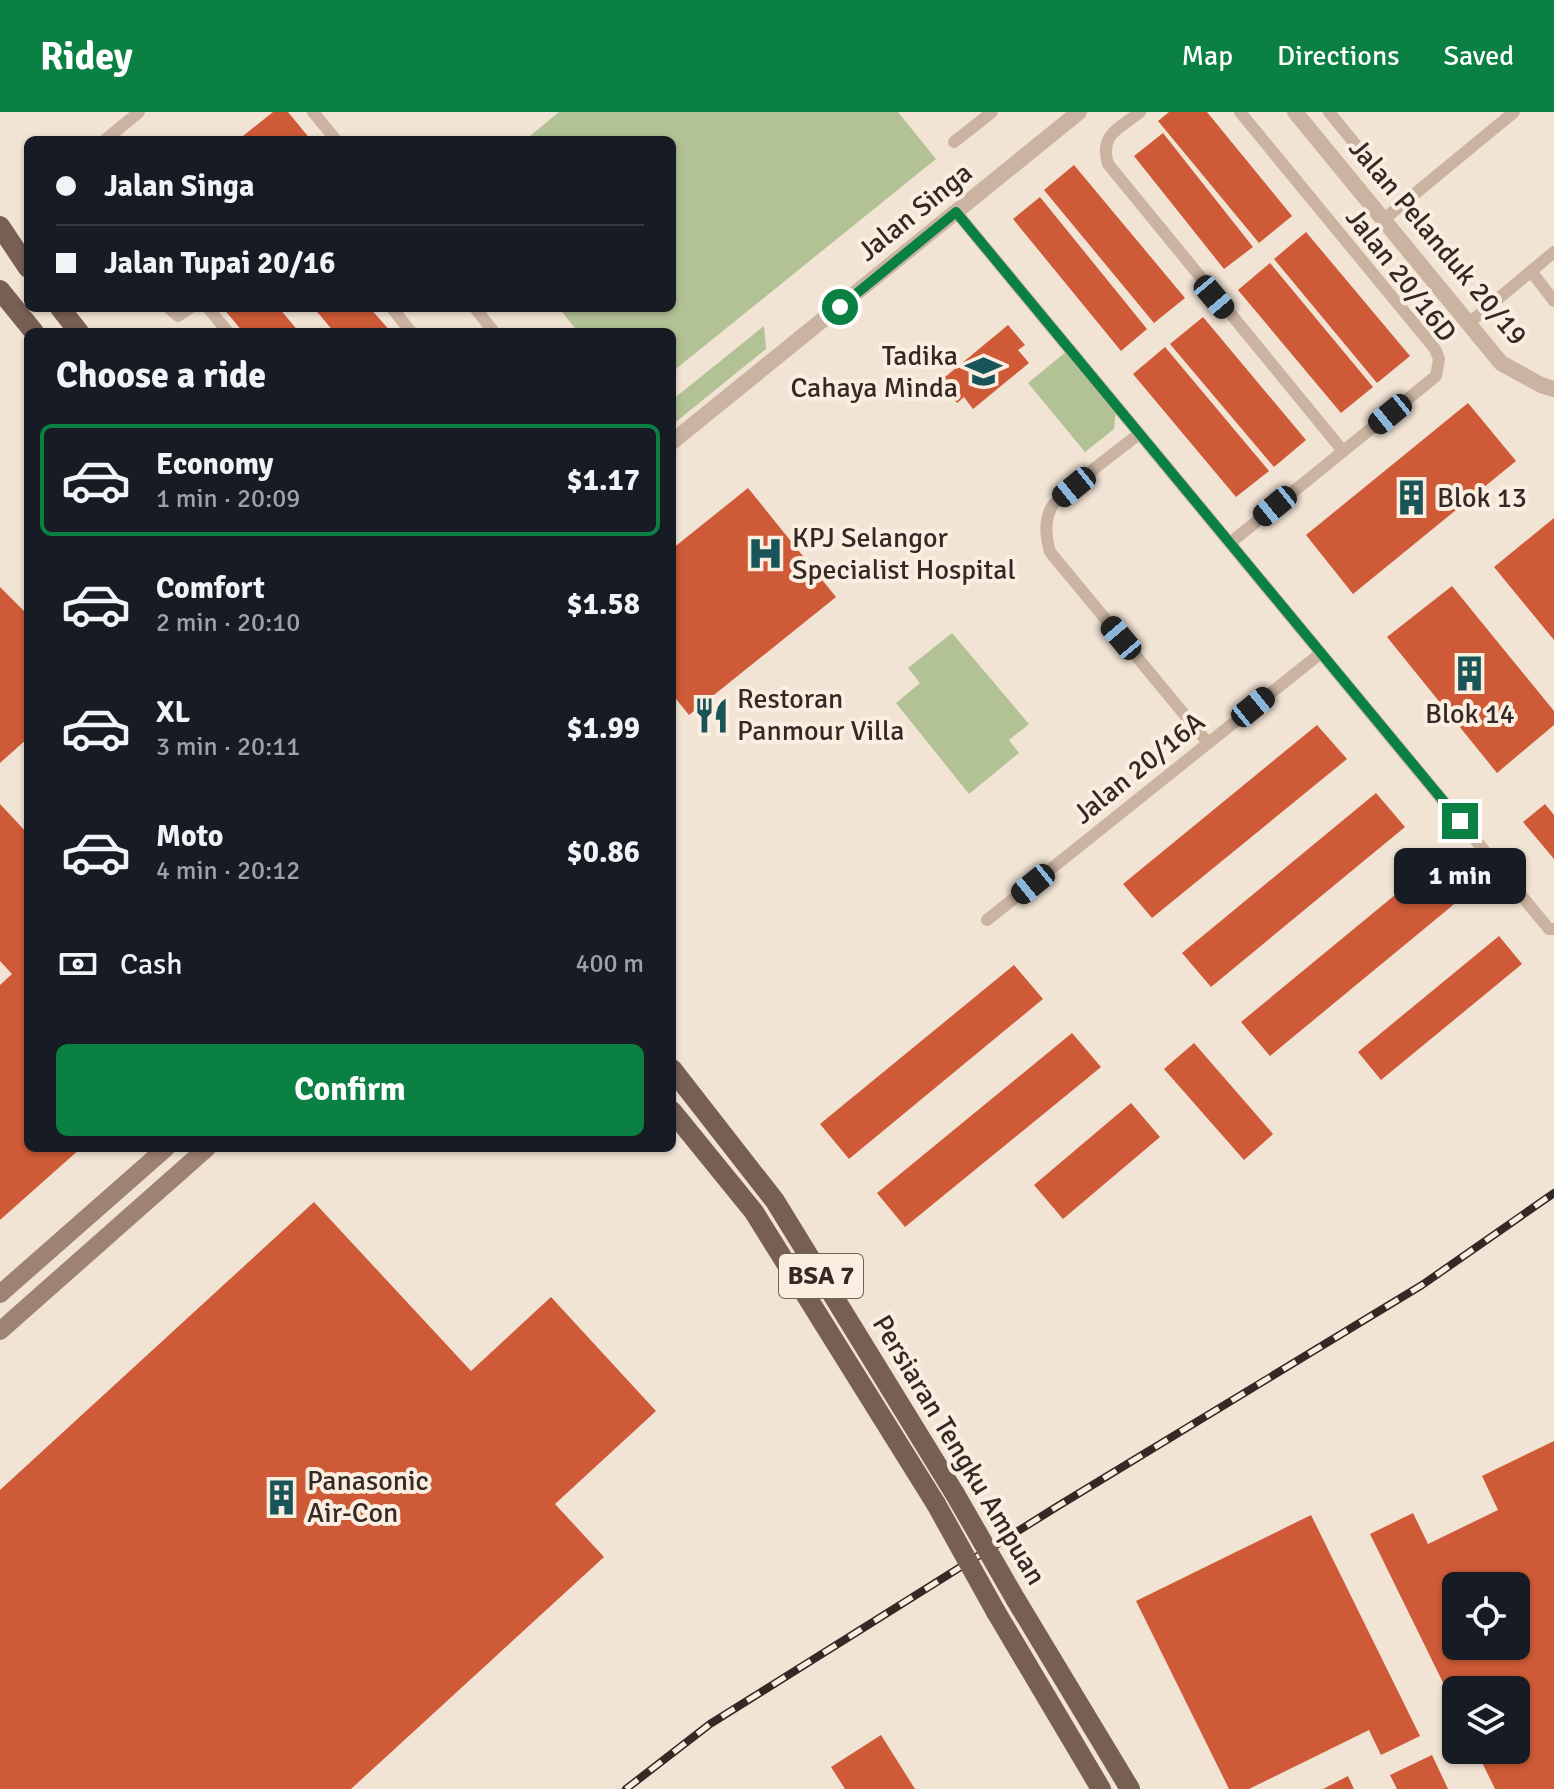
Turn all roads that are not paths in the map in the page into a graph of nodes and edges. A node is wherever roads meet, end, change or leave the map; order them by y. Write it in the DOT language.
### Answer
graph roads {
  1 [pos="139,112"];
  2 [pos="313,112"];
  3 [pos="992,112"];
  4 [pos="1079,112"];
  5 [pos="1140,112"];
  6 [pos="1240,112"];
  7 [pos="1295,112"];
  8 [pos="1329,112"];
  9 [pos="1508,114"];
  10 [pos="110,136"];
  11 [pos="330,136"];
  12 [pos="954,142"];
  13 [pos="1378,172"];
  14 [pos="956,212"];
  15 [pos="1383,220"];
  16 [pos="0,226"];
  17 [pos="0,237"];
  18 [pos="1554,252"];
  19 [pos="24,263"];
  20 [pos="24,264"];
  21 [pos="1531,271"];
  22 [pos="1,291"];
  23 [pos="1554,301"];
  24 [pos="63,312"];
  25 [pos="211,312"];
  26 [pos="395,312"];
  27 [pos="478,312"];
  28 [pos="1469,323"];
  29 [pos="31,328"];
  30 [pos="76,328"];
  31 [pos="225,328"];
  32 [pos="408,328"];
  33 [pos="491,328"];
  34 [pos="1554,389"];
  35 [pos="1139,434"];
  36 [pos="676,439"];
  37 [pos="1343,451"];
  38 [pos="1230,543"];
  39 [pos="1321,653"];
  40 [pos="1208,743"];
  41 [pos="987,920"];
  42 [pos="1554,929"];
  43 [pos="676,1074"];
  44 [pos="676,1116"];
  45 [pos="161,1152"];
  46 [pos="202,1152"];
  47 [pos="0,1294"];
  48 [pos="0,1331"];
  49 [pos="1101,1789"];
  50 [pos="1130,1789"];
  1 -- 10 [label="street"];
  2 -- 11 [label="street"];
  3 -- 12 [label="street"];
  4 -- 14 [label="street, Jalan Singa"];
  5 -- 37 [label="street"];
  6 -- 37 [label="street, Jalan 20/16D"];
  7 -- 15 [label="street, Jalan Pelanduk 20/19"];
  8 -- 13 [label="street"];
  9 -- 15 [label="street"];
  14 -- 35 [label="street"];
  14 -- 36 [label="street, Jalan Singa"];
  15 -- 28 [label="street, Jalan Pelanduk 20/19"];
  16 -- 19 [label="main road"];
  17 -- 20 [label="main road"];
  18 -- 21 [label="street"];
  21 -- 23 [label="street"];
  21 -- 28 [label="street"];
  22 -- 29 [label="main road"];
  24 -- 30 [label="main road"];
  25 -- 31 [label="street"];
  26 -- 32 [label="street"];
  27 -- 33 [label="street"];
  28 -- 34 [label="street, Jalan Pelanduk 20/19"];
  35 -- 38 [label="street"];
  35 -- 40 [label="street"];
  37 -- 38 [label="street, Jalan 20/16D"];
  38 -- 39 [label="street"];
  39 -- 40 [label="street, Jalan 20/16A"];
  39 -- 42 [label="street"];
  40 -- 41 [label="street, Jalan 20/16A"];
  43 -- 50 [label="main road, Persiaran Tengku Ampuan / BSA 7, bridge"];
  44 -- 49 [label="main road, Persiaran Tengku Ampuan / BSA 7, bridge"];
  45 -- 47 [label="main road"];
  46 -- 48 [label="main road"];
}
